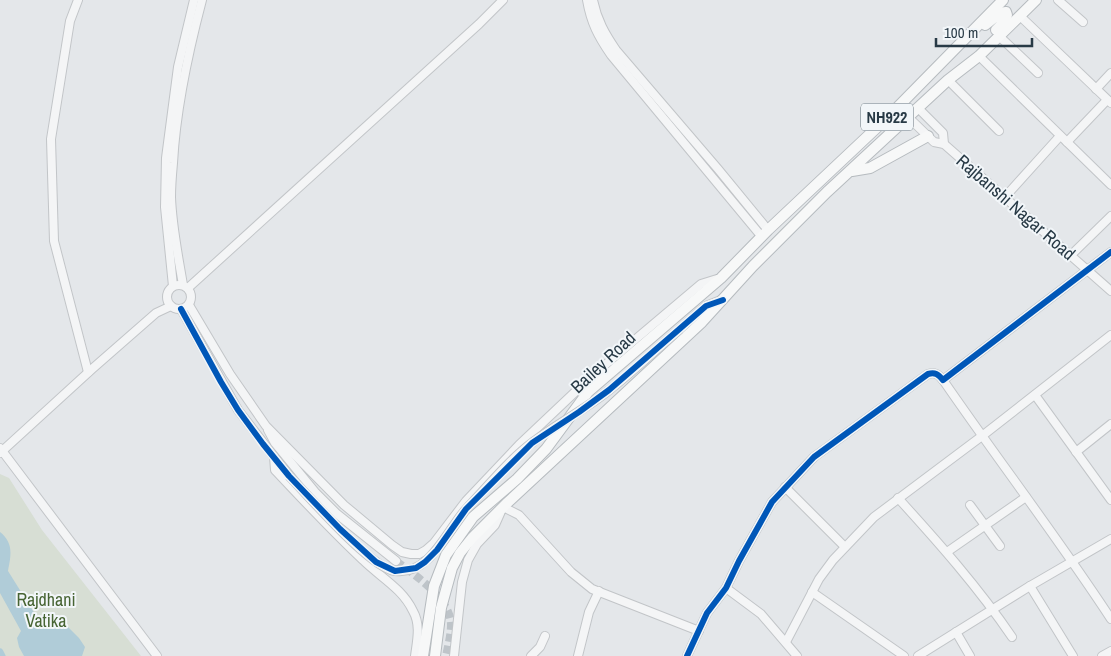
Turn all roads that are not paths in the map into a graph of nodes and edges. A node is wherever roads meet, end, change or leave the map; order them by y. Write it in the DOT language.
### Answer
graph roads {
  1 [pos="78,0"];
  2 [pos="194,0"];
  3 [pos="202,0"];
  4 [pos="503,0"];
  5 [pos="587,0"];
  6 [pos="593,0"];
  7 [pos="1003,0"];
  8 [pos="1036,0"];
  9 [pos="1058,0"];
  10 [pos="1020,16"];
  11 [pos="1082,22"];
  12 [pos="999,36"];
  13 [pos="979,56"];
  14 [pos="948,57"];
  15 [pos="1038,72"];
  16 [pos="1111,73"];
  17 [pos="950,78"];
  18 [pos="1096,89"];
  19 [pos="1109,102"];
  20 [pos="918,108"];
  21 [pos="908,117"];
  22 [pos="1000,130"];
  23 [pos="928,136"];
  24 [pos="1064,139"];
  25 [pos="944,144"];
  26 [pos="852,170"];
  27 [pos="1111,185"];
  28 [pos="1004,197"];
  29 [pos="1111,216"];
  30 [pos="765,233"];
  31 [pos="1111,252"];
  32 [pos="1071,255"];
  33 [pos="1089,271"];
  34 [pos="721,278"];
  35 [pos="173,286"];
  36 [pos="186,286"];
  37 [pos="1111,291"];
  38 [pos="723,300"];
  39 [pos="189,305"];
  40 [pos="170,306"];
  41 [pos="181,309"];
  42 [pos="1111,336"];
  43 [pos="88,372"];
  44 [pos="943,380"];
  45 [pos="1035,395"];
  46 [pos="256,413"];
  47 [pos="245,421"];
  48 [pos="1111,424"];
  49 [pos="266,426"];
  50 [pos="982,436"];
  51 [pos="0,451"];
  52 [pos="1076,452"];
  53 [pos="274,457"];
  54 [pos="785,487"];
  55 [pos="1026,497"];
  56 [pos="898,498"];
  57 [pos="1111,500"];
  58 [pos="970,505"];
  59 [pos="503,507"];
  60 [pos="985,525"];
  61 [pos="1111,539"];
  62 [pos="845,546"];
  63 [pos="1000,546"];
  64 [pos="947,552"];
  65 [pos="396,561"];
  66 [pos="1074,562"];
  67 [pos="1030,586"];
  68 [pos="726,588"];
  69 [pos="599,591"];
  70 [pos="812,592"];
  71 [pos="993,609"];
  72 [pos="1111,619"];
  73 [pos="699,631"];
  74 [pos="956,632"];
  75 [pos="545,636"];
  76 [pos="1012,637"];
  77 [pos="786,642"];
  78 [pos="1111,651"];
  79 [pos="157,656"];
  80 [pos="415,656"];
  81 [pos="423,656"];
  82 [pos="435,656"];
  83 [pos="454,656"];
  84 [pos="531,656"];
  85 [pos="578,656"];
  86 [pos="687,656"];
  87 [pos="797,656"];
  88 [pos="904,656"];
  89 [pos="918,656"];
  90 [pos="970,656"];
  91 [pos="1073,656"];
  92 [pos="1102,656"];
  1 -- 43 [label="street"];
  2 -- 35 [label="street"];
  3 -- 36 [label="street"];
  4 -- 36 [label="street"];
  5 -- 30 [label="street"];
  6 -- 30 [label="street"];
  7 -- 14 [label="highway, Bailey Road / NH922"];
  8 -- 10 [label="highway, NH922"];
  9 -- 11 [label="street"];
  10 -- 12 [label="highway, NH922"];
  10 -- 18 [label="street"];
  12 -- 13 [label="highway, NH922"];
  12 -- 15 [label="street"];
  13 -- 17 [label="highway, NH922"];
  13 -- 24 [label="street"];
  14 -- 17 [label="highway"];
  14 -- 30 [label="highway, Bailey Road / NH922"];
  16 -- 18 [label="street"];
  17 -- 20 [label="highway, NH922"];
  17 -- 22 [label="street"];
  18 -- 19 [label="street"];
  19 -- 24 [label="street"];
  20 -- 21 [label="highway, NH922"];
  20 -- 25 [label="street, Rajbanshi Nagar Road"];
  21 -- 23 [label="street, Rajbanshi Nagar Road"];
  21 -- 26 [label="highway, NH922"];
  23 -- 25 [label="street, Rajbanshi Nagar Road"];
  23 -- 26 [label="highway"];
  24 -- 27 [label="street"];
  24 -- 28 [label="street"];
  25 -- 28 [label="street, Rajbanshi Nagar Road"];
  26 -- 38 [label="highway, NH922"];
  28 -- 32 [label="street, Rajbanshi Nagar Road"];
  29 -- 32 [label="street"];
  30 -- 34 [label="highway, Bailey Road / NH922"];
  31 -- 33 [label="street"];
  32 -- 33 [label="street, Rajbanshi Nagar Road"];
  33 -- 37 [label="street, Rajbanshi Nagar Road"];
  33 -- 44 [label="street"];
  34 -- 49 [label="street"];
  34 -- 81 [label="highway, Bailey Road / NH922"];
  35 -- 36 [label="street"];
  35 -- 40 [label="street"];
  36 -- 39 [label="street"];
  38 -- 53 [label="street, bridge"];
  38 -- 59 [label="highway, NH922"];
  39 -- 41 [label="street"];
  39 -- 46 [label="street"];
  40 -- 41 [label="street"];
  40 -- 43 [label="street"];
  41 -- 47 [label="street"];
  42 -- 45 [label="street"];
  43 -- 51 [label="street"];
  44 -- 50 [label="street"];
  44 -- 54 [label="street"];
  45 -- 50 [label="street"];
  45 -- 52 [label="street"];
  46 -- 47 [label="street"];
  46 -- 49 [label="street"];
  47 -- 53 [label="street"];
  48 -- 52 [label="street"];
  49 -- 65 [label="street"];
  50 -- 55 [label="street"];
  50 -- 56 [label="street"];
  51 -- 79 [label="street"];
  52 -- 57 [label="street"];
  53 -- 80 [label="street"];
  54 -- 62 [label="street"];
  54 -- 68 [label="street"];
  55 -- 60 [label="street"];
  55 -- 66 [label="street"];
  56 -- 62 [label="street"];
  56 -- 64 [label="street"];
  58 -- 60 [label="street"];
  59 -- 69 [label="street"];
  59 -- 82 [label="highway, NH922"];
  59 -- 83 [label="street"];
  60 -- 63 [label="street"];
  60 -- 64 [label="street"];
  61 -- 66 [label="street"];
  62 -- 70 [label="street"];
  64 -- 71 [label="street"];
  66 -- 67 [label="street"];
  66 -- 72 [label="street"];
  67 -- 71 [label="street"];
  67 -- 91 [label="street"];
  68 -- 73 [label="street"];
  68 -- 77 [label="street"];
  69 -- 73 [label="street"];
  69 -- 85 [label="street"];
  70 -- 77 [label="street"];
  70 -- 88 [label="street"];
  71 -- 74 [label="street"];
  71 -- 76 [label="street"];
  73 -- 86 [label="street"];
  74 -- 89 [label="street"];
  74 -- 90 [label="street"];
  75 -- 84 [label="street"];
  77 -- 87 [label="street"];
  78 -- 92 [label="street"];
}
